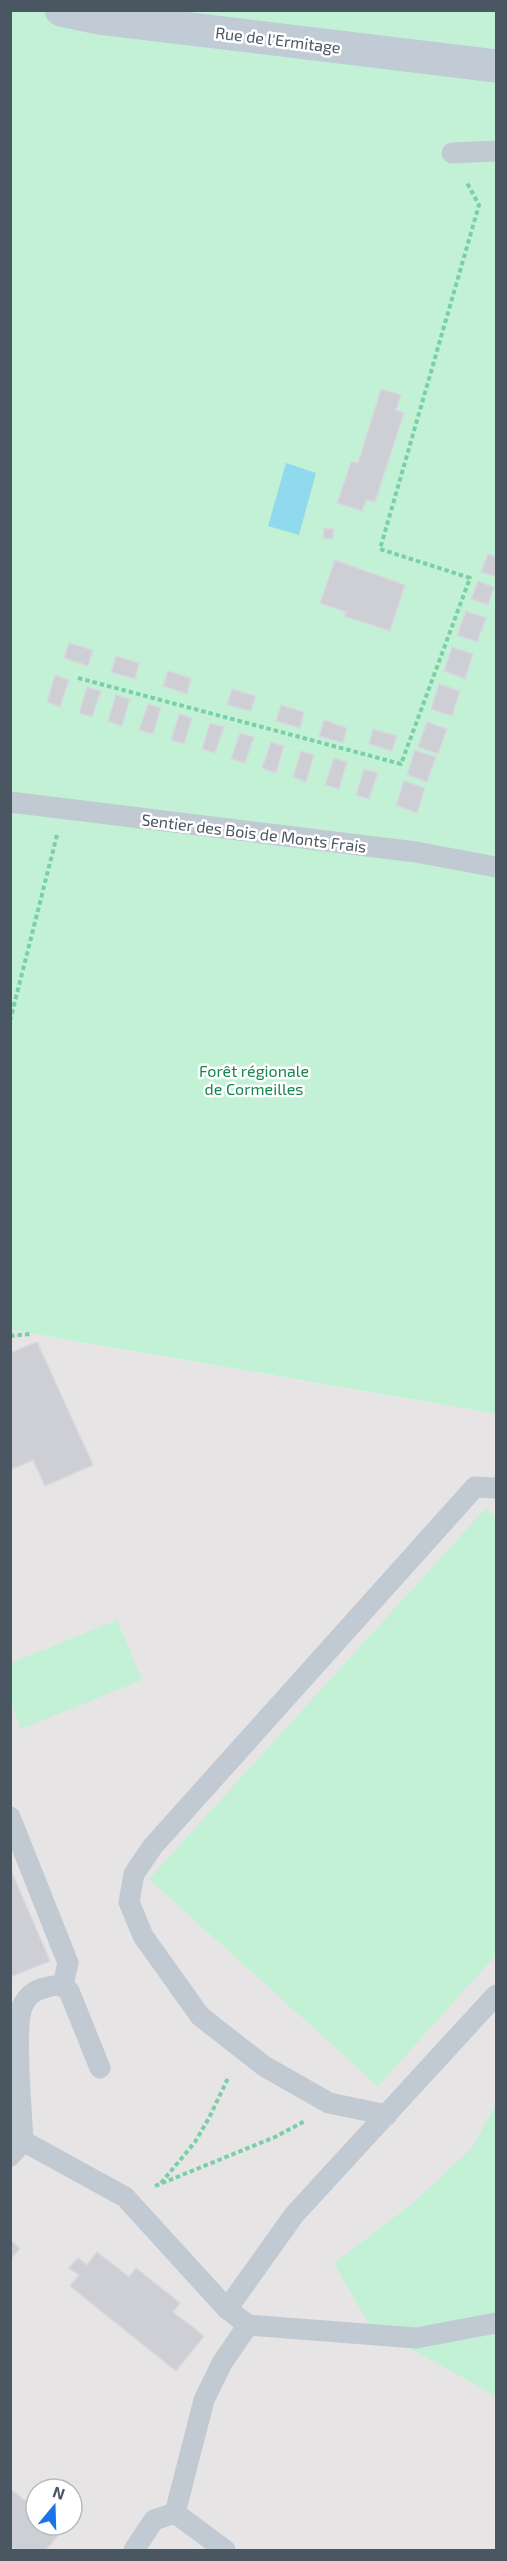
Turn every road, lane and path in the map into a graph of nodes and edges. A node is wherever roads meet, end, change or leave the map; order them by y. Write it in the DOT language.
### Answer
graph roads {
  1 [pos="61,10"];
  2 [pos="496,66"];
  3 [pos="496,151"];
  4 [pos="452,153"];
  5 [pos="78,678"];
  6 [pos="10,802"];
  7 [pos="64,809"];
  8 [pos="496,867"];
  9 [pos="11,1018"];
  10 [pos="30,1334"];
  11 [pos="10,1336"];
  12 [pos="496,1488"];
  13 [pos="10,1817"];
  14 [pos="63,1985"];
  15 [pos="496,1995"];
  16 [pos="242,2048"];
  17 [pos="100,2068"];
  18 [pos="329,2103"];
  19 [pos="387,2115"];
  20 [pos="15,2142"];
  21 [pos="161,2183"];
  22 [pos="125,2197"];
  23 [pos="226,2309"];
  24 [pos="496,2323"];
  25 [pos="248,2325"];
  26 [pos="175,2513"];
  27 [pos="134,2550"];
  28 [pos="225,2550"];
  1 -- 2 [label="street, Rue de l'Ermitage"];
  3 -- 4 [label="lane"];
  4 -- 5 [label="path"];
  6 -- 7 [label="lane, Sentier des Bois de Monts Frais"];
  7 -- 8 [label="lane, Sentier des Bois de Monts Frais"];
  7 -- 9 [label="path"];
  10 -- 11 [label="path"];
  12 -- 16 [label="lane"];
  13 -- 14 [label="lane"];
  14 -- 17 [label="lane"];
  14 -- 20 [label="lane"];
  15 -- 19 [label="lane"];
  16 -- 18 [label="lane"];
  16 -- 21 [label="path"];
  18 -- 19 [label="lane"];
  18 -- 21 [label="path"];
  19 -- 23 [label="lane"];
  20 -- 22 [label="lane"];
  21 -- 22 [label="path"];
  22 -- 23 [label="lane"];
  23 -- 25 [label="lane"];
  24 -- 25 [label="lane"];
  25 -- 26 [label="lane"];
  26 -- 27 [label="lane"];
  26 -- 28 [label="lane"];
}
